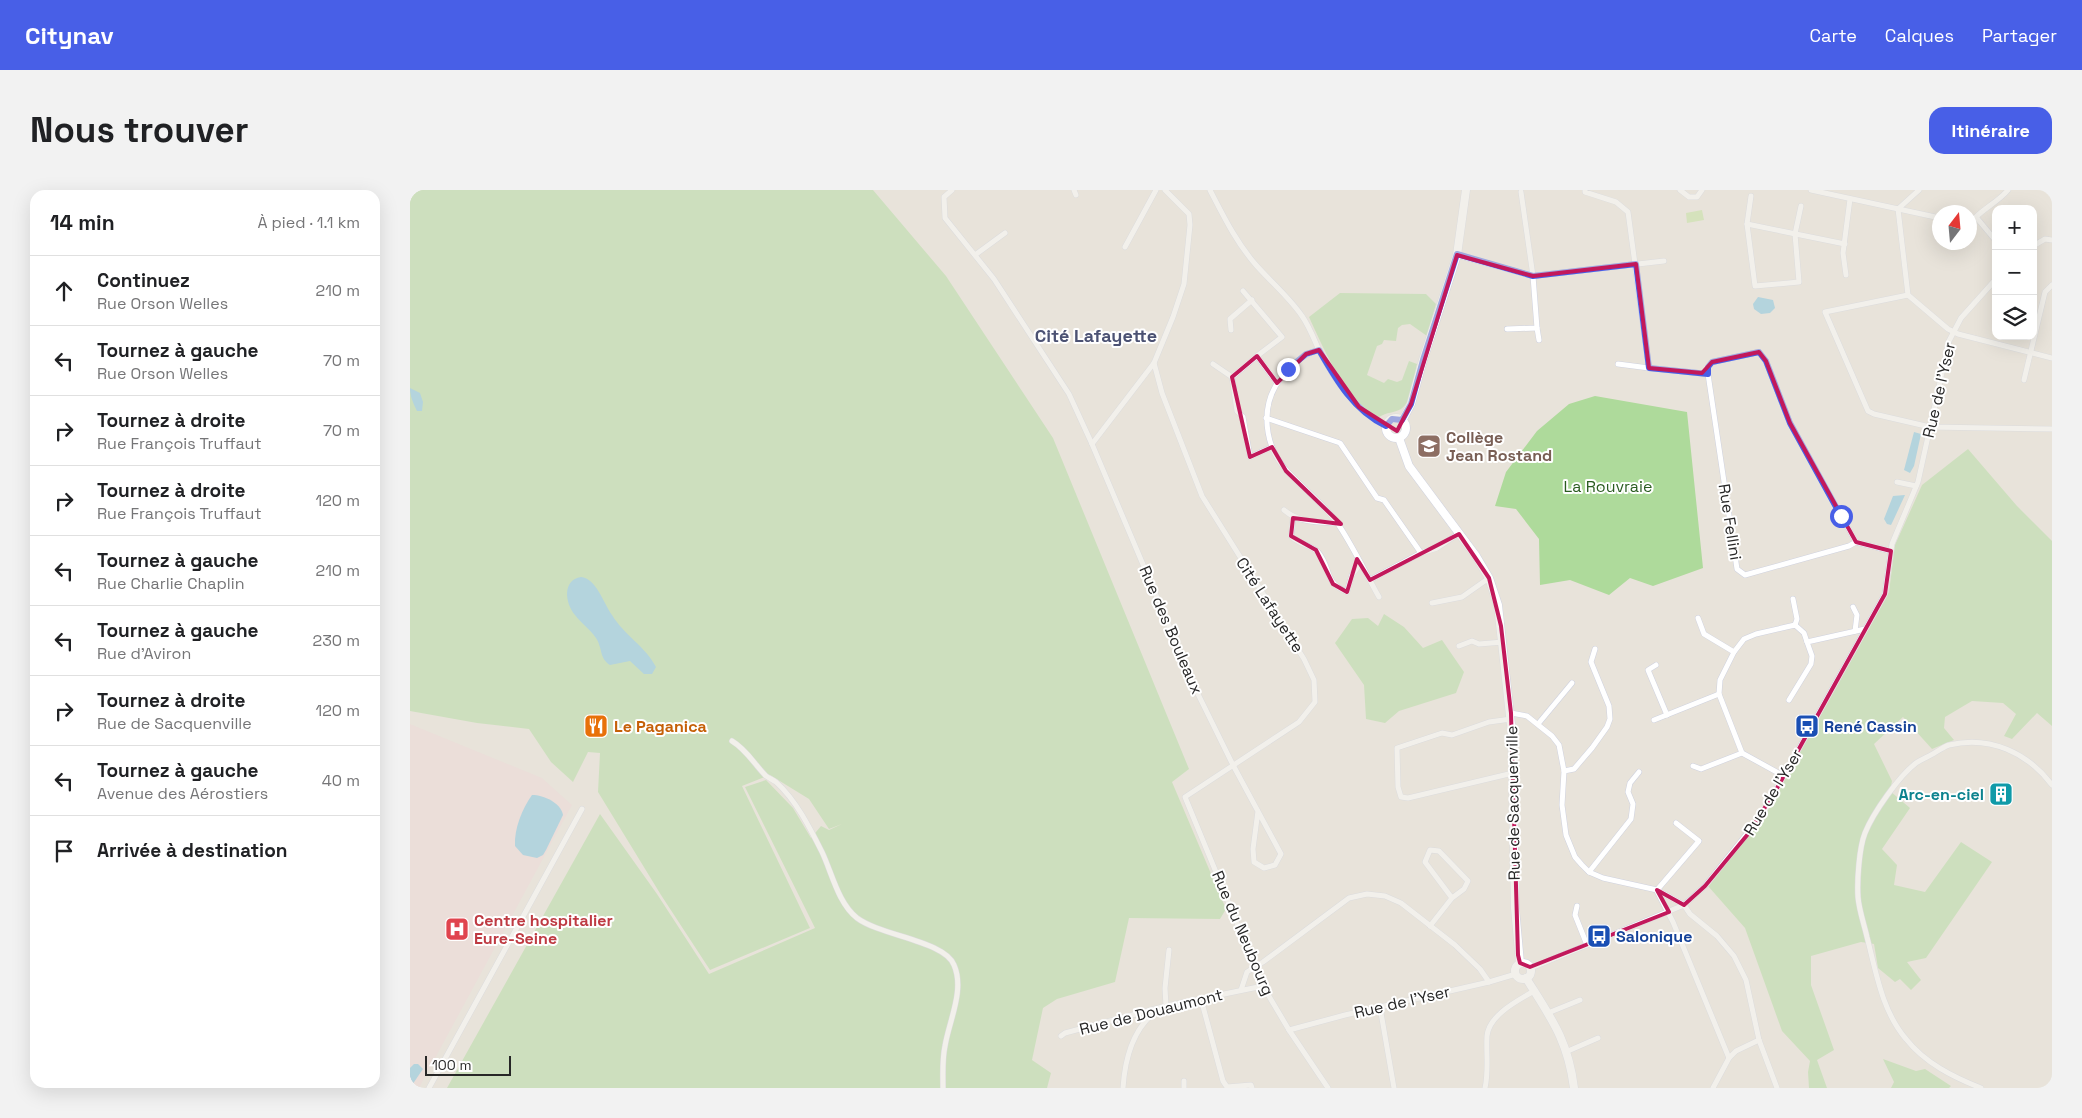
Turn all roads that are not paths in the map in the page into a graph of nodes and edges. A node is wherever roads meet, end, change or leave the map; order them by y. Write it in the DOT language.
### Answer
graph roads {
  1 [pos="952,190"];
  2 [pos="1156,190"];
  3 [pos="1165,190"];
  4 [pos="1210,190"];
  5 [pos="1466,190"];
  6 [pos="1585,190"];
  7 [pos="1680,190"];
  8 [pos="1702,190"];
  9 [pos="1811,190"];
  10 [pos="1840,190"];
  11 [pos="1919,190"];
  12 [pos="2008,190"];
  13 [pos="1521,192"];
  14 [pos="1751,196"];
  15 [pos="1841,198"];
  16 [pos="1850,199"];
  17 [pos="1801,206"];
  18 [pos="1898,209"];
  19 [pos="1932,216"];
  20 [pos="1977,217"];
  21 [pos="1977,219"];
  22 [pos="1747,224"];
  23 [pos="1005,233"];
  24 [pos="1796,234"];
  25 [pos="1992,236"];
  26 [pos="2052,240"];
  27 [pos="2037,243"];
  28 [pos="1845,244"];
  29 [pos="1125,246"];
  30 [pos="1457,254"];
  31 [pos="974,255"];
  32 [pos="1664,261"];
  33 [pos="1636,264"];
  34 [pos="1846,275"];
  35 [pos="1533,276"];
  36 [pos="1992,283"];
  37 [pos="2052,285"];
  38 [pos="1244,291"];
  39 [pos="1908,295"];
  40 [pos="1252,300"];
  41 [pos="1538,328"];
  42 [pos="1508,329"];
  43 [pos="1231,330"];
  44 [pos="1953,331"];
  45 [pos="1539,340"];
  46 [pos="1319,350"];
  47 [pos="2030,353"];
  48 [pos="1257,356"];
  49 [pos="2052,358"];
  50 [pos="1154,362"];
  51 [pos="1213,364"];
  52 [pos="1618,364"];
  53 [pos="1649,368"];
  54 [pos="1708,374"];
  55 [pos="1232,377"];
  56 [pos="2024,380"];
  57 [pos="1277,383"];
  58 [pos="1266,418"];
  59 [pos="1402,420"];
  60 [pos="1386,426"];
  61 [pos="1930,427"];
  62 [pos="2052,429"];
  63 [pos="1399,438"];
  64 [pos="1092,444"];
  65 [pos="1272,447"];
  66 [pos="1897,482"];
  67 [pos="1916,486"];
  68 [pos="1284,510"];
  69 [pos="1293,518"];
  70 [pos="1338,523"];
  71 [pos="1458,534"];
  72 [pos="1856,542"];
  73 [pos="1891,550"];
  74 [pos="1421,553"];
  75 [pos="1360,564"];
  76 [pos="1489,578"];
  77 [pos="1370,580"];
  78 [pos="1347,592"];
  79 [pos="1352,597"];
  80 [pos="1379,597"];
  81 [pos="1793,599"];
  82 [pos="1432,603"];
  83 [pos="1853,607"];
  84 [pos="1698,618"];
  85 [pos="1795,625"];
  86 [pos="1865,629"];
  87 [pos="1855,631"];
  88 [pos="1503,642"];
  89 [pos="1807,642"];
  90 [pos="1459,646"];
  91 [pos="1595,649"];
  92 [pos="1734,652"];
  93 [pos="1656,665"];
  94 [pos="1572,683"];
  95 [pos="1718,694"];
  96 [pos="1789,700"];
  97 [pos="1667,715"];
  98 [pos="1511,716"];
  99 [pos="1654,720"];
  100 [pos="1538,724"];
  101 [pos="732,741"];
  102 [pos="1742,753"];
  103 [pos="1232,764"];
  104 [pos="1693,766"];
  105 [pos="1564,771"];
  106 [pos="1639,772"];
  107 [pos="1513,773"];
  108 [pos="1784,776"];
  109 [pos="2052,785"];
  110 [pos="1185,797"];
  111 [pos="582,809"];
  112 [pos="1258,811"];
  113 [pos="1676,823"];
  114 [pos="1590,872"];
  115 [pos="1657,890"];
  116 [pos="1452,898"];
  117 [pos="1684,905"];
  118 [pos="1577,906"];
  119 [pos="1669,912"];
  120 [pos="1430,926"];
  121 [pos="1587,945"];
  122 [pos="1169,950"];
  123 [pos="1520,963"];
  124 [pos="1254,967"];
  125 [pos="1530,967"];
  126 [pos="1516,974"];
  127 [pos="1526,978"];
  128 [pos="1490,982"];
  129 [pos="1263,986"];
  130 [pos="1241,990"];
  131 [pos="1534,991"];
  132 [pos="1201,1000"];
  133 [pos="1580,1000"];
  134 [pos="1166,1006"];
  135 [pos="1380,1007"];
  136 [pos="1548,1013"];
  137 [pos="1289,1030"];
  138 [pos="1061,1036"];
  139 [pos="1598,1038"];
  140 [pos="1759,1040"];
  141 [pos="1568,1052"];
  142 [pos="1729,1058"];
  143 [pos="1184,1081"];
  144 [pos="429,1088"];
  145 [pos="943,1088"];
  146 [pos="1123,1088"];
  147 [pos="1184,1088"];
  148 [pos="1252,1088"];
  149 [pos="1328,1088"];
  150 [pos="1394,1088"];
  151 [pos="1485,1088"];
  152 [pos="1574,1088"];
  153 [pos="1713,1088"];
  154 [pos="1777,1088"];
  155 [pos="1981,1088"];
  1 -- 31 [label="street, Rue des Bouleaux"];
  2 -- 29 [label="street"];
  3 -- 50 [label="street"];
  4 -- 46 [label="street"];
  5 -- 30 [label="street"];
  6 -- 33 [label="street"];
  7 -- 8 [label="street"];
  9 -- 15 [label="street"];
  10 -- 15 [label="street"];
  11 -- 18 [label="street"];
  12 -- 20 [label="street"];
  13 -- 35 [label="street"];
  14 -- 22 [label="street"];
  15 -- 16 [label="street"];
  16 -- 18 [label="street"];
  16 -- 28 [label="street"];
  17 -- 24 [label="street"];
  18 -- 19 [label="street"];
  18 -- 39 [label="street"];
  21 -- 25 [label="street"];
  22 -- 24 [label="street"];
  22 -- 24 [label="street"];
  23 -- 31 [label="street"];
  24 -- 28 [label="street"];
  26 -- 27 [label="street"];
  28 -- 34 [label="street"];
  30 -- 35 [label="street"];
  30 -- 59 [label="street"];
  31 -- 64 [label="street, Rue des Bouleaux"];
  32 -- 33 [label="street"];
  33 -- 35 [label="street"];
  33 -- 53 [label="street"];
  35 -- 41 [label="street"];
  36 -- 44 [label="street, Rue de l'Yser"];
  37 -- 47 [label="street"];
  38 -- 40 [label="street"];
  39 -- 44 [label="street"];
  39 -- 61 [label="street"];
  40 -- 43 [label="street"];
  40 -- 48 [label="street"];
  41 -- 42 [label="street"];
  41 -- 45 [label="street"];
  44 -- 47 [label="street"];
  44 -- 61 [label="street, Rue de l'Yser"];
  46 -- 57 [label="street"];
  46 -- 60 [label="street"];
  47 -- 49 [label="street"];
  47 -- 56 [label="street"];
  48 -- 55 [label="street"];
  48 -- 57 [label="street"];
  50 -- 64 [label="street"];
  50 -- 103 [label="street, Cité Lafayette"];
  51 -- 55 [label="street"];
  52 -- 53 [label="street"];
  53 -- 54 [label="street"];
  54 -- 72 [label="street"];
  54 -- 72 [label="street, Rue Fellini"];
  55 -- 65 [label="street"];
  57 -- 58 [label="street"];
  58 -- 65 [label="street"];
  58 -- 74 [label="street"];
  59 -- 60 [label="street"];
  59 -- 63 [label="street"];
  60 -- 63 [label="street"];
  61 -- 62 [label="street"];
  61 -- 67 [label="street, Rue de l'Yser"];
  63 -- 71 [label="street, Rue de Sacquenville"];
  64 -- 103 [label="street, Rue des Bouleaux"];
  65 -- 70 [label="street"];
  66 -- 67 [label="street"];
  67 -- 73 [label="street, Rue de l'Yser"];
  68 -- 69 [label="street"];
  69 -- 70 [label="street"];
  69 -- 78 [label="street"];
  70 -- 75 [label="street"];
  71 -- 74 [label="street"];
  71 -- 76 [label="street, Rue de Sacquenville"];
  72 -- 73 [label="street"];
  73 -- 86 [label="street, Rue de l'Yser"];
  74 -- 77 [label="street"];
  75 -- 77 [label="street"];
  75 -- 78 [label="street"];
  76 -- 82 [label="street"];
  76 -- 88 [label="street, Rue de Sacquenville"];
  77 -- 80 [label="street"];
  78 -- 79 [label="street"];
  81 -- 85 [label="street"];
  83 -- 87 [label="street"];
  84 -- 92 [label="street"];
  85 -- 89 [label="street"];
  85 -- 92 [label="street"];
  86 -- 87 [label="street"];
  86 -- 108 [label="street, Rue de l'Yser"];
  87 -- 89 [label="street"];
  88 -- 90 [label="street"];
  88 -- 98 [label="street, Rue de Sacquenville"];
  89 -- 96 [label="street"];
  91 -- 105 [label="street"];
  92 -- 95 [label="street"];
  93 -- 97 [label="street"];
  94 -- 100 [label="street"];
  95 -- 97 [label="street"];
  95 -- 102 [label="street"];
  97 -- 99 [label="street"];
  98 -- 100 [label="street"];
  98 -- 107 [label="street, Rue de Sacquenville"];
  98 -- 107 [label="street"];
  100 -- 105 [label="street"];
  101 -- 145 [label="street"];
  102 -- 104 [label="street"];
  102 -- 108 [label="street"];
  103 -- 110 [label="street, Cité Lafayette"];
  103 -- 112 [label="street, Rue des Bouleaux"];
  105 -- 114 [label="street"];
  106 -- 114 [label="street"];
  107 -- 123 [label="street, Rue de Sacquenville"];
  108 -- 117 [label="street, Rue de l'Yser"];
  109 -- 155 [label="street"];
  110 -- 124 [label="street, Rue du Neubourg"];
  111 -- 144 [label="street"];
  112 -- 112 [label="street, Rue des Bouleaux"];
  113 -- 115 [label="street"];
  114 -- 115 [label="street"];
  115 -- 117 [label="street"];
  115 -- 119 [label="street"];
  116 -- 116 [label="street"];
  116 -- 120 [label="street"];
  117 -- 119 [label="street, Rue de l'Yser"];
  117 -- 140 [label="street"];
  118 -- 121 [label="street"];
  119 -- 121 [label="street, Rue de l'Yser"];
  119 -- 142 [label="street"];
  120 -- 124 [label="street"];
  120 -- 128 [label="street"];
  121 -- 125 [label="street, Rue de l'Yser"];
  122 -- 134 [label="street"];
  123 -- 125 [label="street"];
  123 -- 126 [label="street"];
  124 -- 129 [label="street, Rue du Neubourg"];
  124 -- 130 [label="street, Rue de Douaumont"];
  125 -- 127 [label="street"];
  126 -- 127 [label="street"];
  126 -- 128 [label="street, Rue de l'Yser"];
  127 -- 131 [label="street"];
  128 -- 135 [label="street, Rue de l'Yser"];
  129 -- 130 [label="street, Rue de Douaumont"];
  129 -- 137 [label="street, Rue du Neubourg"];
  130 -- 132 [label="street, Rue de Douaumont"];
  131 -- 136 [label="street"];
  131 -- 151 [label="street"];
  132 -- 134 [label="street, Rue de Douaumont"];
  132 -- 148 [label="street"];
  133 -- 136 [label="street"];
  134 -- 138 [label="street, Rue de Douaumont"];
  134 -- 146 [label="street"];
  135 -- 137 [label="street, Rue de l'Yser"];
  135 -- 150 [label="street"];
  136 -- 141 [label="street"];
  137 -- 149 [label="street, Rue du Neubourg"];
  139 -- 141 [label="street"];
  140 -- 142 [label="street"];
  140 -- 154 [label="street"];
  141 -- 152 [label="street"];
  142 -- 153 [label="street"];
  143 -- 147 [label="street"];
}
